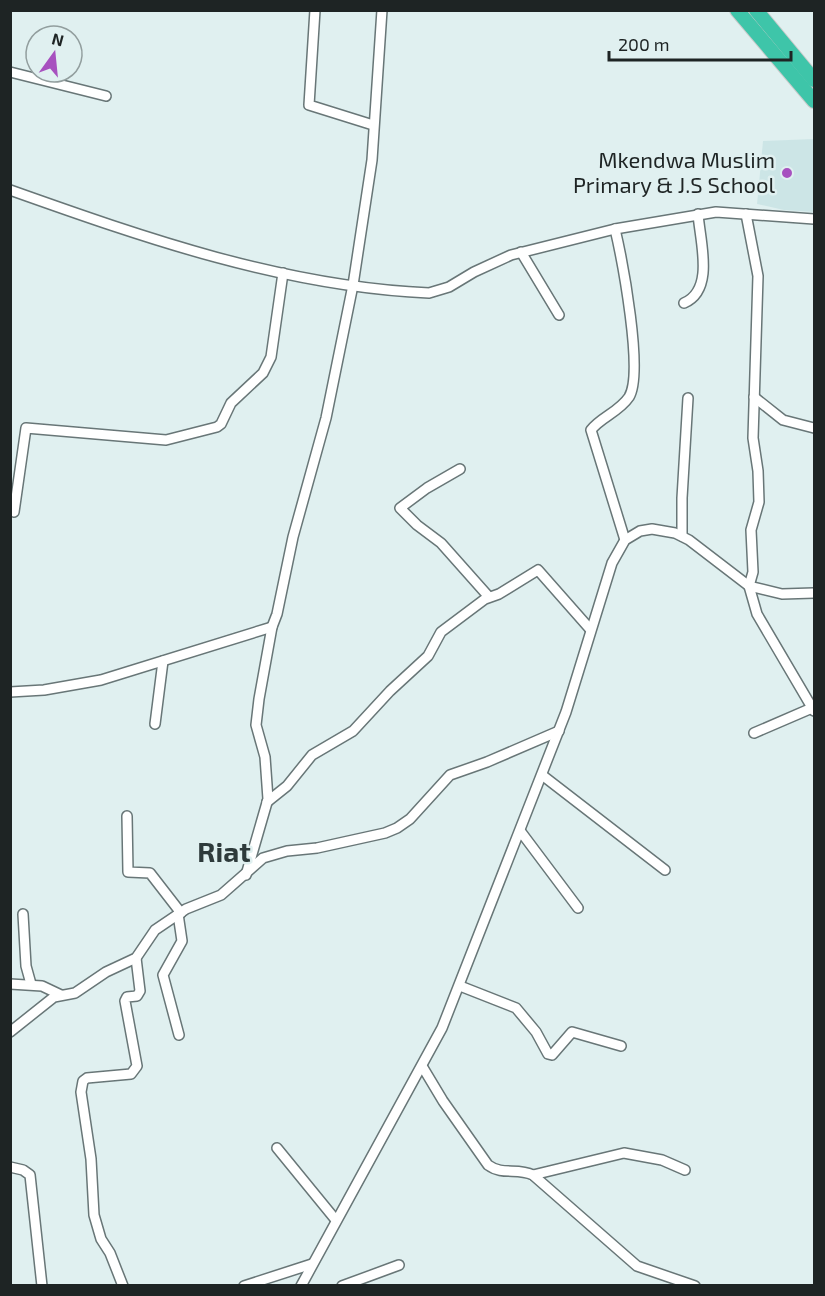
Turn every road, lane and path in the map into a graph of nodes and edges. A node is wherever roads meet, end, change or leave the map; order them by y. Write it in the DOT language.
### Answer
graph roads {
  1 [pos="315,10"];
  2 [pos="382,10"];
  3 [pos="737,10"];
  4 [pos="756,10"];
  5 [pos="10,72"];
  6 [pos="814,80"];
  7 [pos="105,96"];
  8 [pos="814,101"];
  9 [pos="373,125"];
  10 [pos="10,190"];
  11 [pos="698,214"];
  12 [pos="746,214"];
  13 [pos="814,219"];
  14 [pos="615,229"];
  15 [pos="521,252"];
  16 [pos="283,273"];
  17 [pos="353,285"];
  18 [pos="684,303"];
  19 [pos="559,315"];
  20 [pos="754,397"];
  21 [pos="688,398"];
  22 [pos="814,428"];
  23 [pos="460,469"];
  24 [pos="14,512"];
  25 [pos="682,536"];
  26 [pos="625,540"];
  27 [pos="749,586"];
  28 [pos="814,593"];
  29 [pos="489,597"];
  30 [pos="272,627"];
  31 [pos="590,629"];
  32 [pos="163,661"];
  33 [pos="10,692"];
  34 [pos="813,709"];
  35 [pos="155,724"];
  36 [pos="559,731"];
  37 [pos="754,733"];
  38 [pos="542,775"];
  39 [pos="267,802"];
  40 [pos="127,816"];
  41 [pos="521,832"];
  42 [pos="666,870"];
  43 [pos="246,875"];
  44 [pos="578,908"];
  45 [pos="23,914"];
  46 [pos="179,914"];
  47 [pos="136,958"];
  48 [pos="10,984"];
  49 [pos="31,984"];
  50 [pos="460,986"];
  51 [pos="61,995"];
  52 [pos="10,1032"];
  53 [pos="178,1035"];
  54 [pos="621,1046"];
  55 [pos="422,1066"];
  56 [pos="277,1148"];
  57 [pos="10,1167"];
  58 [pos="685,1170"];
  59 [pos="533,1175"];
  60 [pos="335,1219"];
  61 [pos="312,1264"];
  62 [pos="399,1265"];
  63 [pos="42,1286"];
  64 [pos="123,1286"];
  65 [pos="244,1286"];
  66 [pos="301,1286"];
  67 [pos="342,1286"];
  68 [pos="696,1286"];
  1 -- 9 [label="street"];
  2 -- 9 [label="street"];
  3 -- 8 [label="highway"];
  4 -- 6 [label="highway"];
  5 -- 7 [label="street"];
  9 -- 17 [label="street"];
  10 -- 16 [label="street"];
  11 -- 12 [label="street"];
  11 -- 14 [label="street"];
  11 -- 18 [label="street"];
  12 -- 13 [label="street"];
  12 -- 20 [label="street"];
  14 -- 15 [label="street"];
  14 -- 26 [label="street"];
  15 -- 17 [label="street"];
  15 -- 19 [label="street"];
  16 -- 17 [label="street"];
  16 -- 24 [label="street"];
  17 -- 30 [label="street"];
  20 -- 22 [label="street"];
  20 -- 27 [label="street"];
  21 -- 25 [label="street"];
  23 -- 29 [label="street"];
  25 -- 26 [label="street"];
  25 -- 27 [label="street"];
  26 -- 31 [label="street"];
  27 -- 28 [label="street"];
  27 -- 34 [label="street"];
  29 -- 31 [label="street"];
  29 -- 39 [label="street"];
  30 -- 32 [label="street"];
  30 -- 39 [label="street"];
  31 -- 36 [label="street"];
  32 -- 33 [label="street"];
  32 -- 35 [label="street"];
  34 -- 37 [label="street"];
  36 -- 38 [label="street"];
  36 -- 43 [label="street"];
  38 -- 41 [label="street"];
  38 -- 42 [label="street"];
  39 -- 43 [label="street"];
  40 -- 46 [label="street"];
  41 -- 44 [label="street"];
  41 -- 50 [label="street"];
  43 -- 46 [label="street"];
  45 -- 49 [label="street"];
  46 -- 47 [label="street"];
  46 -- 53 [label="street"];
  47 -- 51 [label="street"];
  47 -- 64 [label="street"];
  48 -- 49 [label="street"];
  49 -- 51 [label="street"];
  50 -- 54 [label="street"];
  50 -- 55 [label="street"];
  51 -- 52 [label="street"];
  55 -- 59 [label="street"];
  55 -- 60 [label="street"];
  56 -- 60 [label="street"];
  57 -- 63 [label="street"];
  58 -- 59 [label="street"];
  59 -- 68 [label="street"];
  60 -- 61 [label="street"];
  61 -- 65 [label="street"];
  61 -- 66 [label="street"];
  62 -- 67 [label="street"];
}
